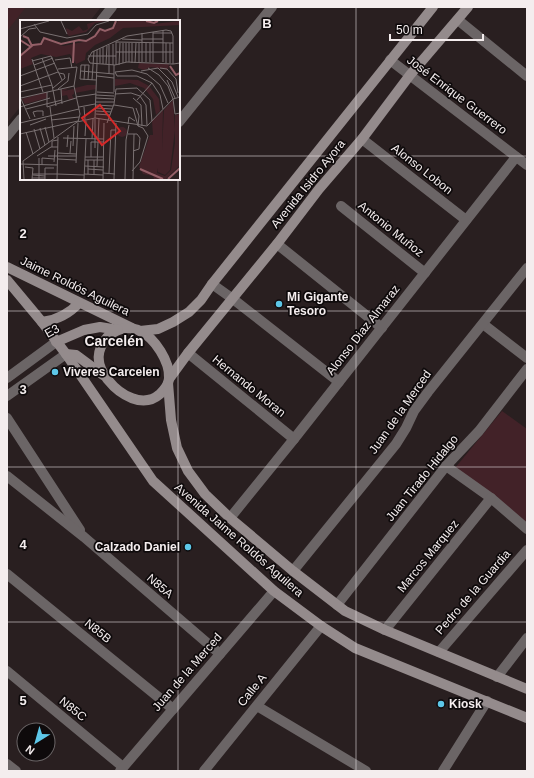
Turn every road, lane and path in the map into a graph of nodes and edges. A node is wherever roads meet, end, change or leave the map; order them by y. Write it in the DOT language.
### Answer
graph roads {
  1 [pos="112,7"];
  2 [pos="272,7"];
  3 [pos="433,7"];
  4 [pos="468,7"];
  5 [pos="102,20"];
  6 [pos="458,20"];
  7 [pos="390,60"];
  8 [pos="410,75"];
  9 [pos="527,76"];
  10 [pos="20,120"];
  11 [pos="180,121"];
  12 [pos="7,136"];
  13 [pos="362,139"];
  14 [pos="516,157"];
  15 [pos="527,166"];
  16 [pos="341,206"];
  17 [pos="466,220"];
  18 [pos="277,244"];
  19 [pos="7,267"];
  20 [pos="527,268"];
  21 [pos="425,273"];
  22 [pos="7,280"];
  23 [pos="212,284"];
  24 [pos="233,299"];
  25 [pos="79,303"];
  26 [pos="42,322"];
  27 [pos="482,324"];
  28 [pos="382,328"];
  29 [pos="118,330"];
  30 [pos="136,330"];
  31 [pos="56,342"];
  32 [pos="188,353"];
  33 [pos="66,354"];
  34 [pos="527,358"];
  35 [pos="527,369"];
  36 [pos="105,376"];
  37 [pos="7,378"];
  38 [pos="169,381"];
  39 [pos="339,382"];
  40 [pos="7,396"];
  41 [pos="7,418"];
  42 [pos="294,439"];
  43 [pos="446,466"];
  44 [pos="7,476"];
  45 [pos="490,498"];
  46 [pos="230,518"];
  47 [pos="527,529"];
  48 [pos="84,537"];
  49 [pos="527,550"];
  50 [pos="293,571"];
  51 [pos="7,574"];
  52 [pos="274,591"];
  53 [pos="337,605"];
  54 [pos="321,626"];
  55 [pos="385,630"];
  56 [pos="527,638"];
  57 [pos="439,652"];
  58 [pos="220,654"];
  59 [pos="7,671"];
  60 [pos="497,677"];
  61 [pos="527,689"];
  62 [pos="487,701"];
  63 [pos="257,706"];
  64 [pos="173,709"];
  65 [pos="527,718"];
  66 [pos="7,764"];
  67 [pos="122,769"];
  68 [pos="16,771"];
  69 [pos="204,771"];
  70 [pos="366,771"];
  71 [pos="444,771"];
  1 -- 5 [label="street"];
  2 -- 11 [label="street"];
  3 -- 7 [label="street, Avenida Isidro Ayora"];
  4 -- 6 [label="street, Avenida Isidro Ayora"];
  6 -- 8 [label="street, Avenida Isidro Ayora"];
  6 -- 9 [label="street"];
  7 -- 8 [label="street, José Enrique Guerrero"];
  7 -- 23 [label="street, Avenida Isidro Ayora"];
  8 -- 13 [label="street, Avenida Isidro Ayora"];
  8 -- 14 [label="street, José Enrique Guerrero"];
  10 -- 12 [label="street"];
  13 -- 17 [label="street, Alonso Lobon"];
  13 -- 18 [label="street, Avenida Isidro Ayora"];
  14 -- 15 [label="street, José Enrique Guerrero"];
  14 -- 17 [label="street, Alonso Diaz Almaraz"];
  16 -- 21 [label="street, Antonio Muñoz"];
  17 -- 21 [label="street, Alonso Diaz Almaraz"];
  18 -- 24 [label="street, Avenida Isidro Ayora"];
  18 -- 28 [label="street"];
  19 -- 25 [label="street, Jaime Roldós Aguilera"];
  20 -- 27 [label="street, Juan de la Merced"];
  21 -- 28 [label="street, Alonso Diaz Almaraz"];
  22 -- 26 [label="street, Jaime Roldós Aguilera"];
  23 -- 24 [label="street"];
  23 -- 30 [label="street, Avenida Isidro Ayora"];
  24 -- 32 [label="street, Avenida Isidro Ayora"];
  24 -- 39 [label="street"];
  25 -- 26 [label="street"];
  25 -- 30 [label="street, Jaime Roldós Aguilera"];
  26 -- 31 [label="street, Jaime Roldós Aguilera"];
  27 -- 34 [label="street"];
  27 -- 50 [label="street, Juan de la Merced"];
  28 -- 39 [label="street, Alonso Diaz Almaraz"];
  29 -- 30 [label="street"];
  29 -- 31 [label="street, E3"];
  29 -- 36 [label="street"];
  30 -- 38 [label="street"];
  31 -- 33 [label="street, Avenida Jaime Roldós Aguilera"];
  31 -- 37 [label="street, E3"];
  32 -- 38 [label="street, Avenida Isidro Ayora"];
  32 -- 42 [label="street, Hernando Moran"];
  33 -- 36 [label="street"];
  33 -- 40 [label="street"];
  33 -- 52 [label="street, Avenida Jaime Roldós Aguilera"];
  35 -- 43 [label="street, Juan Tirado Hidalgo"];
  36 -- 38 [label="street"];
  38 -- 46 [label="street, Avenida Jaime Roldós Aguilera"];
  39 -- 42 [label="street, Alonso Diaz Almaraz"];
  41 -- 48 [label="street, N85A"];
  42 -- 46 [label="street, Alonso Diaz Almaraz"];
  43 -- 45 [label="street"];
  43 -- 53 [label="street, Juan Tirado Hidalgo"];
  44 -- 48 [label="street, N85A"];
  45 -- 47 [label="street"];
  45 -- 55 [label="street, Marcos Marquez"];
  46 -- 50 [label="street, Avenida Jaime Roldós Aguilera"];
  48 -- 58 [label="street, N85A"];
  49 -- 57 [label="street, Pedro de la Guardia"];
  50 -- 53 [label="street, Avenida Jaime Roldós Aguilera"];
  51 -- 64 [label="street, N85B"];
  52 -- 54 [label="street, Avenida Jaime Roldós Aguilera"];
  52 -- 58 [label="street, Juan de la Merced"];
  53 -- 55 [label="street, Avenida Jaime Roldós Aguilera"];
  54 -- 62 [label="street, Avenida Jaime Roldós Aguilera"];
  54 -- 63 [label="street, Calle A"];
  55 -- 57 [label="street, Avenida Jaime Roldós Aguilera"];
  56 -- 60 [label="street"];
  57 -- 60 [label="street, Avenida Jaime Roldós Aguilera"];
  58 -- 64 [label="street, Juan de la Merced"];
  59 -- 67 [label="street, N85C"];
  60 -- 61 [label="street, Avenida Jaime Roldós Aguilera"];
  62 -- 65 [label="street, Avenida Jaime Roldós Aguilera"];
  62 -- 71 [label="street"];
  63 -- 69 [label="street, Calle A"];
  63 -- 70 [label="street"];
  64 -- 67 [label="street, Juan de la Merced"];
  66 -- 68 [label="street"];
}
